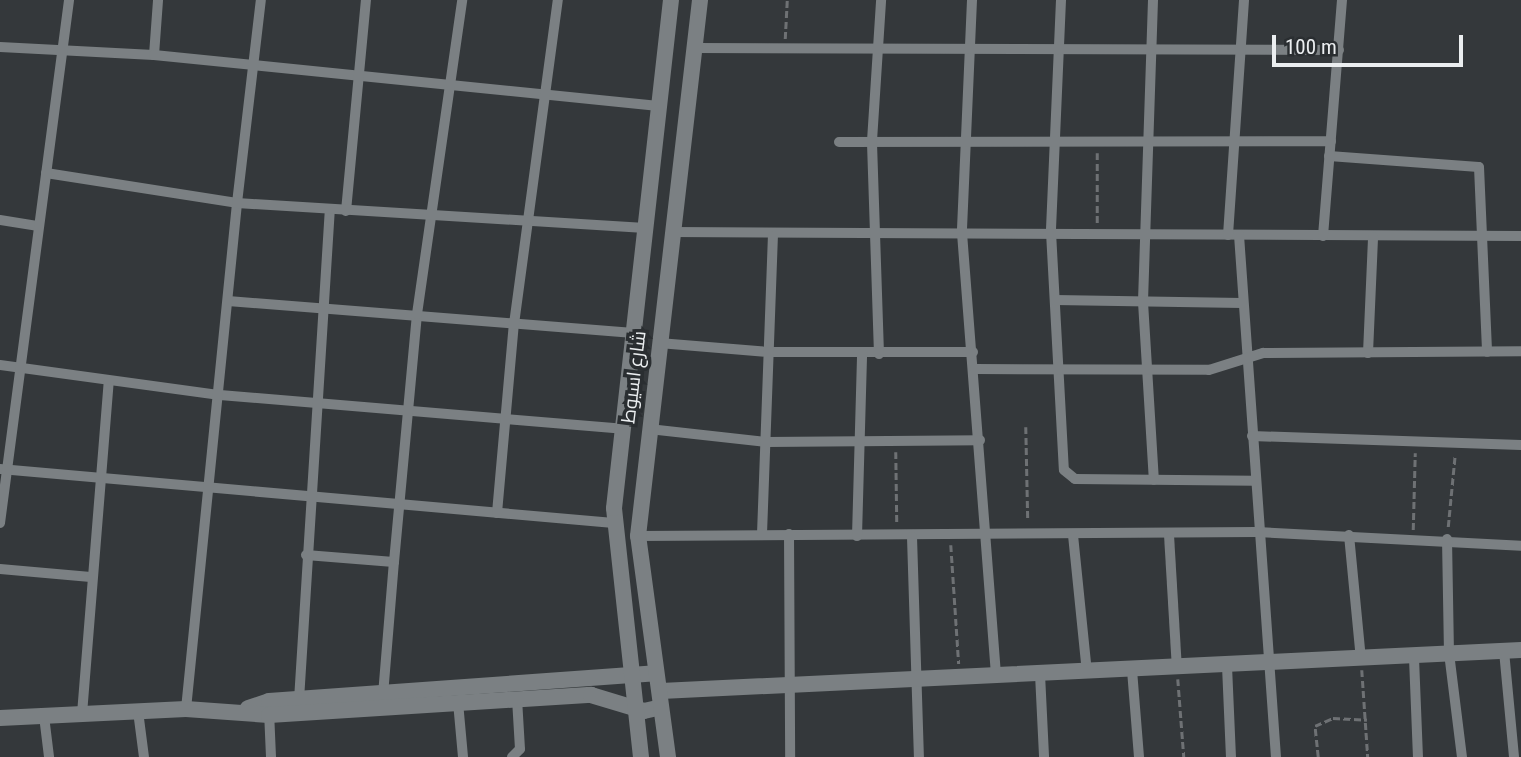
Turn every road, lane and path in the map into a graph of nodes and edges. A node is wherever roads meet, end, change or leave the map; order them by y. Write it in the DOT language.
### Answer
graph roads {
  1 [pos="69,0"];
  2 [pos="158,0"];
  3 [pos="261,0"];
  4 [pos="366,0"];
  5 [pos="462,0"];
  6 [pos="558,0"];
  7 [pos="671,0"];
  8 [pos="700,0"];
  9 [pos="787,0"];
  10 [pos="881,0"];
  11 [pos="972,0"];
  12 [pos="1061,0"];
  13 [pos="1153,0"];
  14 [pos="1244,0"];
  15 [pos="1342,0"];
  16 [pos="0,47"];
  17 [pos="695,48"];
  18 [pos="877,48"];
  19 [pos="784,49"];
  20 [pos="966,49"];
  21 [pos="1242,50"];
  22 [pos="1339,50"];
  23 [pos="64,51"];
  24 [pos="1149,53"];
  25 [pos="1059,54"];
  26 [pos="154,55"];
  27 [pos="257,66"];
  28 [pos="358,76"];
  29 [pos="452,82"];
  30 [pos="546,93"];
  31 [pos="658,106"];
  32 [pos="1097,139"];
  33 [pos="1144,139"];
  34 [pos="1233,139"];
  35 [pos="961,140"];
  36 [pos="872,141"];
  37 [pos="1331,141"];
  38 [pos="839,142"];
  39 [pos="1050,142"];
  40 [pos="1329,156"];
  41 [pos="652,160"];
  42 [pos="681,161"];
  43 [pos="46,173"];
  44 [pos="237,203"];
  45 [pos="330,211"];
  46 [pos="346,211"];
  47 [pos="433,215"];
  48 [pos="0,220"];
  49 [pos="530,220"];
  50 [pos="39,226"];
  51 [pos="645,228"];
  52 [pos="1097,231"];
  53 [pos="1144,231"];
  54 [pos="671,232"];
  55 [pos="1051,232"];
  56 [pos="962,233"];
  57 [pos="874,235"];
  58 [pos="1233,235"];
  59 [pos="773,236"];
  60 [pos="1323,236"];
  61 [pos="1521,236"];
  62 [pos="1373,237"];
  63 [pos="1483,237"];
  64 [pos="1055,300"];
  65 [pos="228,301"];
  66 [pos="1143,302"];
  67 [pos="1242,303"];
  68 [pos="324,309"];
  69 [pos="417,314"];
  70 [pos="514,324"];
  71 [pos="634,332"];
  72 [pos="659,343"];
  73 [pos="1521,351"];
  74 [pos="769,352"];
  75 [pos="973,352"];
  76 [pos="1487,352"];
  77 [pos="1368,353"];
  78 [pos="862,354"];
  79 [pos="878,354"];
  80 [pos="1248,356"];
  81 [pos="0,365"];
  82 [pos="20,367"];
  83 [pos="1056,367"];
  84 [pos="1147,368"];
  85 [pos="975,369"];
  86 [pos="109,382"];
  87 [pos="220,395"];
  88 [pos="319,403"];
  89 [pos="413,410"];
  90 [pos="504,416"];
  91 [pos="1026,426"];
  92 [pos="623,429"];
  93 [pos="649,429"];
  94 [pos="1252,436"];
  95 [pos="1416,439"];
  96 [pos="979,440"];
  97 [pos="1456,440"];
  98 [pos="767,442"];
  99 [pos="859,442"];
  100 [pos="896,442"];
  101 [pos="1521,445"];
  102 [pos="3,469"];
  103 [pos="100,479"];
  104 [pos="1154,480"];
  105 [pos="1254,481"];
  106 [pos="209,490"];
  107 [pos="310,496"];
  108 [pos="400,506"];
  109 [pos="496,513"];
  110 [pos="0,523"];
  111 [pos="614,523"];
  112 [pos="1257,532"];
  113 [pos="762,534"];
  114 [pos="789,534"];
  115 [pos="1028,535"];
  116 [pos="1349,535"];
  117 [pos="638,536"];
  118 [pos="858,536"];
  119 [pos="897,536"];
  120 [pos="950,536"];
  121 [pos="985,536"];
  122 [pos="1073,536"];
  123 [pos="1169,536"];
  124 [pos="912,537"];
  125 [pos="1413,537"];
  126 [pos="1447,539"];
  127 [pos="1521,545"];
  128 [pos="306,555"];
  129 [pos="394,562"];
  130 [pos="0,569"];
  131 [pos="90,577"];
  132 [pos="1521,650"];
  133 [pos="1504,651"];
  134 [pos="1449,653"];
  135 [pos="1414,658"];
  136 [pos="1361,659"];
  137 [pos="1272,663"];
  138 [pos="1227,666"];
  139 [pos="1177,669"];
  140 [pos="1132,670"];
  141 [pos="628,672"];
  142 [pos="1087,672"];
  143 [pos="655,673"];
  144 [pos="1040,674"];
  145 [pos="996,676"];
  146 [pos="960,678"];
  147 [pos="916,679"];
  148 [pos="786,685"];
  149 [pos="590,687"];
  150 [pos="383,695"];
  151 [pos="517,699"];
  152 [pos="661,699"];
  153 [pos="299,700"];
  154 [pos="458,702"];
  155 [pos="269,708"];
  156 [pos="186,709"];
  157 [pos="634,709"];
  158 [pos="138,711"];
  159 [pos="82,714"];
  160 [pos="44,716"];
  161 [pos="0,718"];
  162 [pos="1367,720"];
  163 [pos="49,757"];
  164 [pos="144,757"];
  165 [pos="271,757"];
  166 [pos="463,757"];
  167 [pos="512,757"];
  168 [pos="641,757"];
  169 [pos="668,757"];
  170 [pos="790,757"];
  171 [pos="919,757"];
  172 [pos="1044,757"];
  173 [pos="1139,757"];
  174 [pos="1184,757"];
  175 [pos="1231,757"];
  176 [pos="1276,757"];
  177 [pos="1318,757"];
  178 [pos="1368,757"];
  179 [pos="1418,757"];
  180 [pos="1462,757"];
  181 [pos="1514,757"];
  1 -- 23 [label="street"];
  2 -- 26 [label="street"];
  3 -- 27 [label="street"];
  4 -- 28 [label="street"];
  5 -- 29 [label="street"];
  6 -- 30 [label="street"];
  7 -- 31 [label="street, شارع اسيوط"];
  8 -- 17 [label="street, شارع اسيوط"];
  9 -- 19 [label="path"];
  10 -- 18 [label="street"];
  11 -- 20 [label="street"];
  12 -- 25 [label="street"];
  13 -- 24 [label="street"];
  14 -- 21 [label="street"];
  15 -- 22 [label="street"];
  16 -- 23 [label="street"];
  17 -- 19 [label="street"];
  17 -- 42 [label="street, شارع اسيوط"];
  18 -- 19 [label="street"];
  18 -- 20 [label="street"];
  18 -- 36 [label="street"];
  20 -- 25 [label="street"];
  20 -- 35 [label="street"];
  21 -- 22 [label="street"];
  21 -- 24 [label="street"];
  21 -- 34 [label="street"];
  22 -- 37 [label="street"];
  23 -- 26 [label="street"];
  23 -- 43 [label="street"];
  24 -- 25 [label="street"];
  24 -- 33 [label="street"];
  25 -- 39 [label="street"];
  26 -- 27 [label="street"];
  27 -- 28 [label="street"];
  27 -- 44 [label="street"];
  28 -- 29 [label="street"];
  28 -- 46 [label="street"];
  29 -- 30 [label="street"];
  29 -- 47 [label="street"];
  30 -- 31 [label="street"];
  30 -- 49 [label="street"];
  31 -- 41 [label="street, شارع اسيوط"];
  32 -- 33 [label="street"];
  32 -- 39 [label="street"];
  32 -- 52 [label="path"];
  33 -- 34 [label="street"];
  33 -- 53 [label="street"];
  34 -- 37 [label="street"];
  34 -- 58 [label="street"];
  35 -- 36 [label="street"];
  35 -- 39 [label="street"];
  35 -- 56 [label="street"];
  36 -- 38 [label="street"];
  36 -- 57 [label="street"];
  37 -- 40 [label="street"];
  39 -- 55 [label="street"];
  40 -- 60 [label="street"];
  40 -- 63 [label="street"];
  41 -- 42 [label="street"];
  41 -- 51 [label="street, شارع اسيوط"];
  42 -- 54 [label="street, شارع اسيوط"];
  43 -- 44 [label="street"];
  43 -- 50 [label="street"];
  44 -- 45 [label="street"];
  44 -- 65 [label="street"];
  45 -- 46 [label="street"];
  45 -- 68 [label="street"];
  46 -- 47 [label="street"];
  47 -- 49 [label="street"];
  47 -- 69 [label="street"];
  48 -- 50 [label="street"];
  49 -- 51 [label="street"];
  49 -- 70 [label="street"];
  50 -- 82 [label="street"];
  51 -- 71 [label="street, شارع اسيوط"];
  52 -- 53 [label="street"];
  52 -- 55 [label="street"];
  53 -- 58 [label="street"];
  53 -- 66 [label="street"];
  54 -- 59 [label="street"];
  54 -- 72 [label="street, شارع اسيوط"];
  55 -- 56 [label="street"];
  55 -- 64 [label="street"];
  56 -- 57 [label="street"];
  56 -- 75 [label="street"];
  57 -- 59 [label="street"];
  57 -- 79 [label="street"];
  58 -- 60 [label="street"];
  58 -- 67 [label="street"];
  59 -- 74 [label="street"];
  60 -- 62 [label="street"];
  61 -- 63 [label="street"];
  62 -- 63 [label="street"];
  62 -- 77 [label="street"];
  63 -- 76 [label="street"];
  64 -- 66 [label="street"];
  64 -- 83 [label="street"];
  65 -- 68 [label="street"];
  65 -- 87 [label="street"];
  66 -- 67 [label="street"];
  66 -- 84 [label="street"];
  67 -- 80 [label="street"];
  68 -- 69 [label="street"];
  68 -- 88 [label="street"];
  69 -- 70 [label="street"];
  69 -- 89 [label="street"];
  70 -- 71 [label="street"];
  70 -- 90 [label="street"];
  71 -- 92 [label="street, شارع اسيوط"];
  72 -- 74 [label="street"];
  72 -- 93 [label="street, شارع اسيوط"];
  73 -- 76 [label="street"];
  74 -- 78 [label="street"];
  74 -- 98 [label="street"];
  75 -- 79 [label="street"];
  75 -- 85 [label="street"];
  76 -- 77 [label="street"];
  77 -- 80 [label="street"];
  78 -- 79 [label="street"];
  78 -- 99 [label="street"];
  80 -- 84 [label="street"];
  80 -- 94 [label="street"];
  81 -- 82 [label="street"];
  82 -- 86 [label="street"];
  82 -- 102 [label="street"];
  83 -- 84 [label="street"];
  83 -- 85 [label="street"];
  83 -- 104 [label="street"];
  84 -- 104 [label="street"];
  85 -- 96 [label="street"];
  86 -- 87 [label="street"];
  86 -- 103 [label="street"];
  87 -- 88 [label="street"];
  87 -- 106 [label="street"];
  88 -- 89 [label="street"];
  88 -- 107 [label="street"];
  89 -- 90 [label="street"];
  89 -- 108 [label="street"];
  90 -- 92 [label="street"];
  90 -- 109 [label="street"];
  91 -- 115 [label="path"];
  92 -- 111 [label="street, شارع اسيوط"];
  93 -- 98 [label="street"];
  93 -- 117 [label="street, شارع اسيوط"];
  94 -- 95 [label="street"];
  94 -- 105 [label="street"];
  95 -- 97 [label="street"];
  95 -- 125 [label="path"];
  96 -- 100 [label="street"];
  96 -- 121 [label="street"];
  97 -- 101 [label="street"];
  97 -- 126 [label="path"];
  98 -- 99 [label="street"];
  98 -- 113 [label="street"];
  99 -- 100 [label="street"];
  99 -- 118 [label="street"];
  100 -- 119 [label="path"];
  102 -- 103 [label="street"];
  102 -- 110 [label="street"];
  103 -- 106 [label="street"];
  103 -- 131 [label="street"];
  104 -- 105 [label="street"];
  105 -- 112 [label="street"];
  106 -- 107 [label="street"];
  106 -- 156 [label="street"];
  107 -- 108 [label="street"];
  107 -- 128 [label="street"];
  108 -- 109 [label="street"];
  108 -- 129 [label="street"];
  109 -- 111 [label="street"];
  111 -- 141 [label="street, شارع اسيوط"];
  112 -- 116 [label="street"];
  112 -- 123 [label="street"];
  112 -- 137 [label="street"];
  113 -- 114 [label="street"];
  113 -- 117 [label="street"];
  114 -- 118 [label="street"];
  114 -- 148 [label="street"];
  115 -- 121 [label="street"];
  115 -- 122 [label="street"];
  116 -- 125 [label="street"];
  116 -- 136 [label="street"];
  117 -- 143 [label="street, شارع اسيوط"];
  118 -- 119 [label="street"];
  119 -- 124 [label="street"];
  120 -- 121 [label="street"];
  120 -- 124 [label="street"];
  120 -- 146 [label="path"];
  121 -- 145 [label="street"];
  122 -- 123 [label="street"];
  122 -- 142 [label="street"];
  123 -- 139 [label="street"];
  124 -- 147 [label="street"];
  125 -- 126 [label="street"];
  126 -- 127 [label="street"];
  126 -- 134 [label="street"];
  128 -- 129 [label="street"];
  128 -- 153 [label="street"];
  129 -- 150 [label="street"];
  130 -- 131 [label="street"];
  131 -- 159 [label="street"];
  132 -- 133 [label="street"];
  133 -- 134 [label="street"];
  133 -- 181 [label="street"];
  134 -- 135 [label="street"];
  134 -- 180 [label="street"];
  135 -- 136 [label="street"];
  135 -- 179 [label="street"];
  136 -- 137 [label="street"];
  136 -- 162 [label="path"];
  137 -- 138 [label="street"];
  137 -- 176 [label="street"];
  138 -- 139 [label="street"];
  138 -- 175 [label="street"];
  139 -- 140 [label="street"];
  139 -- 174 [label="path"];
  140 -- 142 [label="street"];
  140 -- 173 [label="street"];
  141 -- 143 [label="street"];
  141 -- 149 [label="street"];
  141 -- 157 [label="street, شارع اسيوط"];
  142 -- 144 [label="street"];
  143 -- 152 [label="street, شارع اسيوط"];
  144 -- 145 [label="street"];
  144 -- 172 [label="street"];
  145 -- 146 [label="street"];
  146 -- 147 [label="street"];
  147 -- 148 [label="street"];
  147 -- 171 [label="street"];
  148 -- 152 [label="street"];
  148 -- 170 [label="street"];
  149 -- 150 [label="street"];
  149 -- 151 [label="street"];
  149 -- 157 [label="street"];
  150 -- 153 [label="street"];
  151 -- 154 [label="street"];
  151 -- 167 [label="street"];
  152 -- 157 [label="street"];
  152 -- 169 [label="street, شارع اسيوط"];
  153 -- 155 [label="street"];
  154 -- 155 [label="street"];
  154 -- 166 [label="street"];
  155 -- 156 [label="street"];
  155 -- 165 [label="street"];
  156 -- 158 [label="street"];
  157 -- 168 [label="street, شارع اسيوط"];
  158 -- 159 [label="street"];
  158 -- 164 [label="street"];
  159 -- 160 [label="street"];
  160 -- 161 [label="street"];
  160 -- 163 [label="street"];
  162 -- 177 [label="path"];
  162 -- 178 [label="path"];
}
